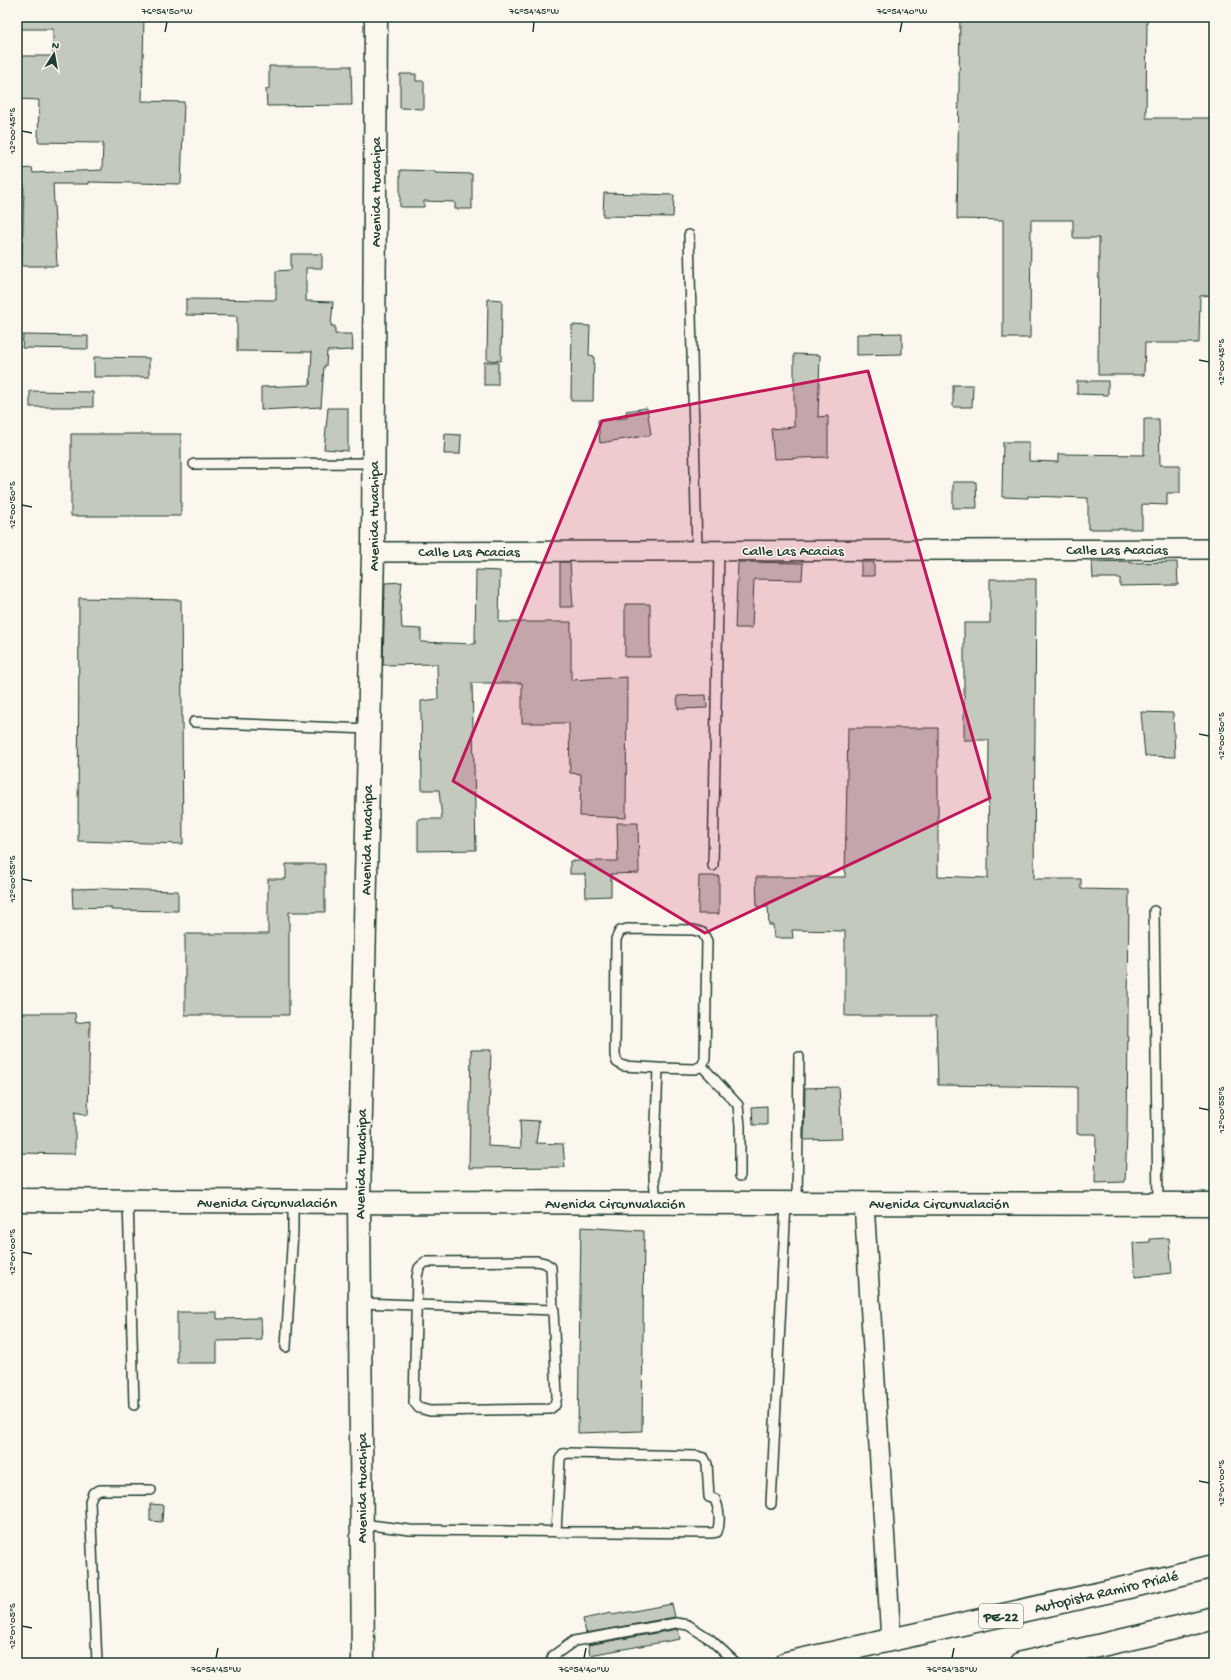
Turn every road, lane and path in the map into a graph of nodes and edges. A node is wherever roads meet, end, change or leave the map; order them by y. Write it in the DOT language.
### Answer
graph roads {
  1 [pos="376,17"];
  2 [pos="689,235"];
  3 [pos="373,463"];
  4 [pos="194,464"];
  5 [pos="1214,549"];
  6 [pos="697,550"];
  7 [pos="719,550"];
  8 [pos="373,552"];
  9 [pos="194,722"];
  10 [pos="369,729"];
  11 [pos="713,866"];
  12 [pos="1154,911"];
  13 [pos="799,1057"];
  14 [pos="702,1066"];
  15 [pos="658,1068"];
  16 [pos="740,1176"];
  17 [pos="17,1200"];
  18 [pos="128,1201"];
  19 [pos="293,1202"];
  20 [pos="358,1202"];
  21 [pos="656,1203"];
  22 [pos="791,1203"];
  23 [pos="864,1203"];
  24 [pos="1158,1204"];
  25 [pos="1214,1204"];
  26 [pos="359,1303"];
  27 [pos="416,1304"];
  28 [pos="554,1310"];
  29 [pos="286,1347"];
  30 [pos="134,1405"];
  31 [pos="151,1490"];
  32 [pos="771,1504"];
  33 [pos="361,1524"];
  34 [pos="556,1532"];
  35 [pos="1214,1566"];
  36 [pos="1214,1618"];
  37 [pos="891,1640"];
  38 [pos="97,1663"];
  39 [pos="363,1663"];
  40 [pos="550,1663"];
  41 [pos="736,1663"];
  42 [pos="787,1663"];
  43 [pos="1022,1663"];
  1 -- 3 [label="main road, Avenida Huachipa"];
  2 -- 6 [label="lane"];
  3 -- 4 [label="lane"];
  3 -- 8 [label="main road, Avenida Huachipa"];
  5 -- 7 [label="street, Calle Las Acacias"];
  6 -- 7 [label="street, Calle Las Acacias"];
  6 -- 8 [label="street, Calle Las Acacias"];
  7 -- 11 [label="lane"];
  8 -- 10 [label="main road, Avenida Huachipa"];
  9 -- 10 [label="lane"];
  10 -- 20 [label="main road, Avenida Huachipa"];
  12 -- 24 [label="lane"];
  13 -- 22 [label="lane"];
  14 -- 15 [label="lane"];
  14 -- 15 [label="lane"];
  14 -- 16 [label="lane"];
  15 -- 21 [label="lane"];
  17 -- 18 [label="main road, Avenida Circunvalación"];
  18 -- 19 [label="main road, Avenida Circunvalación"];
  18 -- 30 [label="lane"];
  19 -- 20 [label="main road, Avenida Circunvalación"];
  19 -- 29 [label="lane"];
  20 -- 21 [label="main road, Avenida Circunvalación"];
  20 -- 26 [label="main road, Avenida Huachipa"];
  21 -- 22 [label="main road, Avenida Circunvalación"];
  22 -- 23 [label="main road, Avenida Circunvalación"];
  22 -- 32 [label="lane"];
  23 -- 24 [label="main road, Avenida Circunvalación"];
  23 -- 37 [label="street"];
  24 -- 25 [label="main road, Avenida Circunvalación"];
  26 -- 27 [label="lane"];
  26 -- 33 [label="main road, Avenida Huachipa"];
  27 -- 28 [label="lane"];
  27 -- 28 [label="lane"];
  27 -- 28 [label="lane"];
  31 -- 38 [label="lane"];
  33 -- 34 [label="lane"];
  33 -- 39 [label="main road, Avenida Huachipa"];
  34 -- 34 [label="lane"];
  35 -- 37 [label="main road, Autopista Ramiro Prialé / PE-22"];
  36 -- 43 [label="main road"];
  37 -- 42 [label="main road, Autopista Ramiro Prialé / PE-22"];
  40 -- 41 [label="lane"];
}
